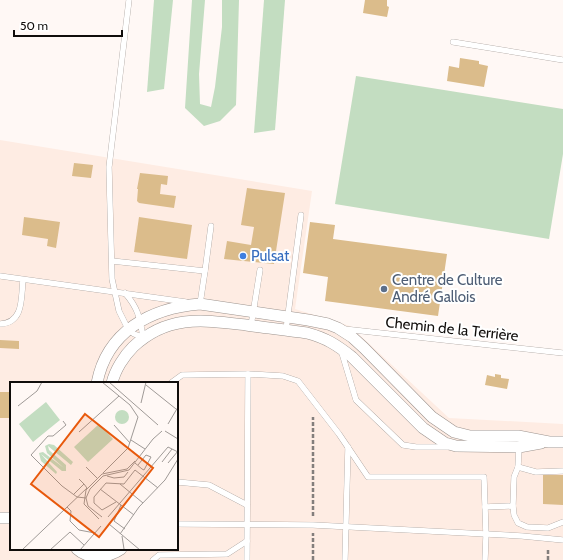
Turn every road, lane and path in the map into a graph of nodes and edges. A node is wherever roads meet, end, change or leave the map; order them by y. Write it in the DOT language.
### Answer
graph roads {
  1 [pos="129,0"];
  2 [pos="453,42"];
  3 [pos="563,60"];
  4 [pos="301,215"];
  5 [pos="211,226"];
  6 [pos="112,261"];
  7 [pos="260,270"];
  8 [pos="205,271"];
  9 [pos="0,276"];
  10 [pos="23,280"];
  11 [pos="114,292"];
  12 [pos="125,293"];
  13 [pos="200,304"];
  14 [pos="253,311"];
  15 [pos="288,317"];
  16 [pos="140,321"];
  17 [pos="0,324"];
  18 [pos="251,326"];
  19 [pos="338,328"];
  20 [pos="128,329"];
  21 [pos="286,330"];
  22 [pos="143,337"];
  23 [pos="340,348"];
  24 [pos="563,353"];
  25 [pos="248,374"];
  26 [pos="97,382"];
  27 [pos="112,382"];
  28 [pos="172,382"];
  29 [pos="313,401"];
  30 [pos="549,442"];
  31 [pos="563,442"];
  32 [pos="348,446"];
  33 [pos="456,446"];
  34 [pos="519,447"];
  35 [pos="518,467"];
  36 [pos="563,472"];
  37 [pos="178,482"];
  38 [pos="247,505"];
  39 [pos="512,506"];
  40 [pos="485,507"];
  41 [pos="563,522"];
  42 [pos="178,524"];
  43 [pos="247,525"];
  44 [pos="313,525"];
  45 [pos="346,527"];
  46 [pos="486,535"];
  47 [pos="563,540"];
  48 [pos="247,541"];
  49 [pos="79,550"];
  50 [pos="120,550"];
  51 [pos="102,559"];
  52 [pos="153,560"];
  53 [pos="247,560"];
  54 [pos="313,560"];
  55 [pos="345,560"];
  56 [pos="485,560"];
  1 -- 6 [label="lane"];
  2 -- 3 [label="lane"];
  4 -- 15 [label="lane"];
  5 -- 8 [label="lane"];
  6 -- 8 [label="lane"];
  6 -- 11 [label="lane"];
  7 -- 14 [label="lane"];
  8 -- 13 [label="lane"];
  9 -- 10 [label="lane"];
  10 -- 11 [label="lane"];
  10 -- 17 [label="lane"];
  11 -- 12 [label="lane"];
  11 -- 20 [label="lane"];
  12 -- 13 [label="lane"];
  12 -- 16 [label="lane"];
  13 -- 14 [label="street"];
  13 -- 16 [label="street"];
  14 -- 15 [label="street"];
  14 -- 18 [label="lane"];
  15 -- 19 [label="street"];
  15 -- 21 [label="lane"];
  16 -- 20 [label="street"];
  16 -- 22 [label="lane"];
  18 -- 21 [label="street"];
  18 -- 22 [label="street"];
  19 -- 24 [label="lane, Chemin de la Terrière"];
  19 -- 30 [label="street"];
  20 -- 22 [label="lane"];
  20 -- 26 [label="street"];
  21 -- 23 [label="street"];
  22 -- 27 [label="street"];
  23 -- 33 [label="street"];
  23 -- 33 [label="lane"];
  25 -- 28 [label="lane"];
  25 -- 29 [label="lane"];
  25 -- 38 [label="lane"];
  29 -- 32 [label="lane"];
  29 -- 44 [label="path"];
  30 -- 31 [label="street"];
  30 -- 34 [label="street"];
  32 -- 40 [label="lane"];
  32 -- 45 [label="lane"];
  33 -- 34 [label="street"];
  34 -- 35 [label="lane"];
  35 -- 36 [label="lane"];
  35 -- 39 [label="lane"];
  37 -- 38 [label="lane"];
  38 -- 43 [label="lane"];
  39 -- 40 [label="lane"];
  39 -- 41 [label="lane"];
  40 -- 46 [label="lane"];
  42 -- 43 [label="lane"];
  43 -- 44 [label="lane"];
  43 -- 48 [label="lane"];
  44 -- 45 [label="lane"];
  44 -- 54 [label="path"];
  45 -- 46 [label="lane"];
  45 -- 55 [label="lane"];
  46 -- 47 [label="lane"];
  46 -- 56 [label="lane"];
  48 -- 52 [label="lane"];
  48 -- 53 [label="lane"];
  49 -- 51 [label="street"];
  50 -- 51 [label="street"];
}
